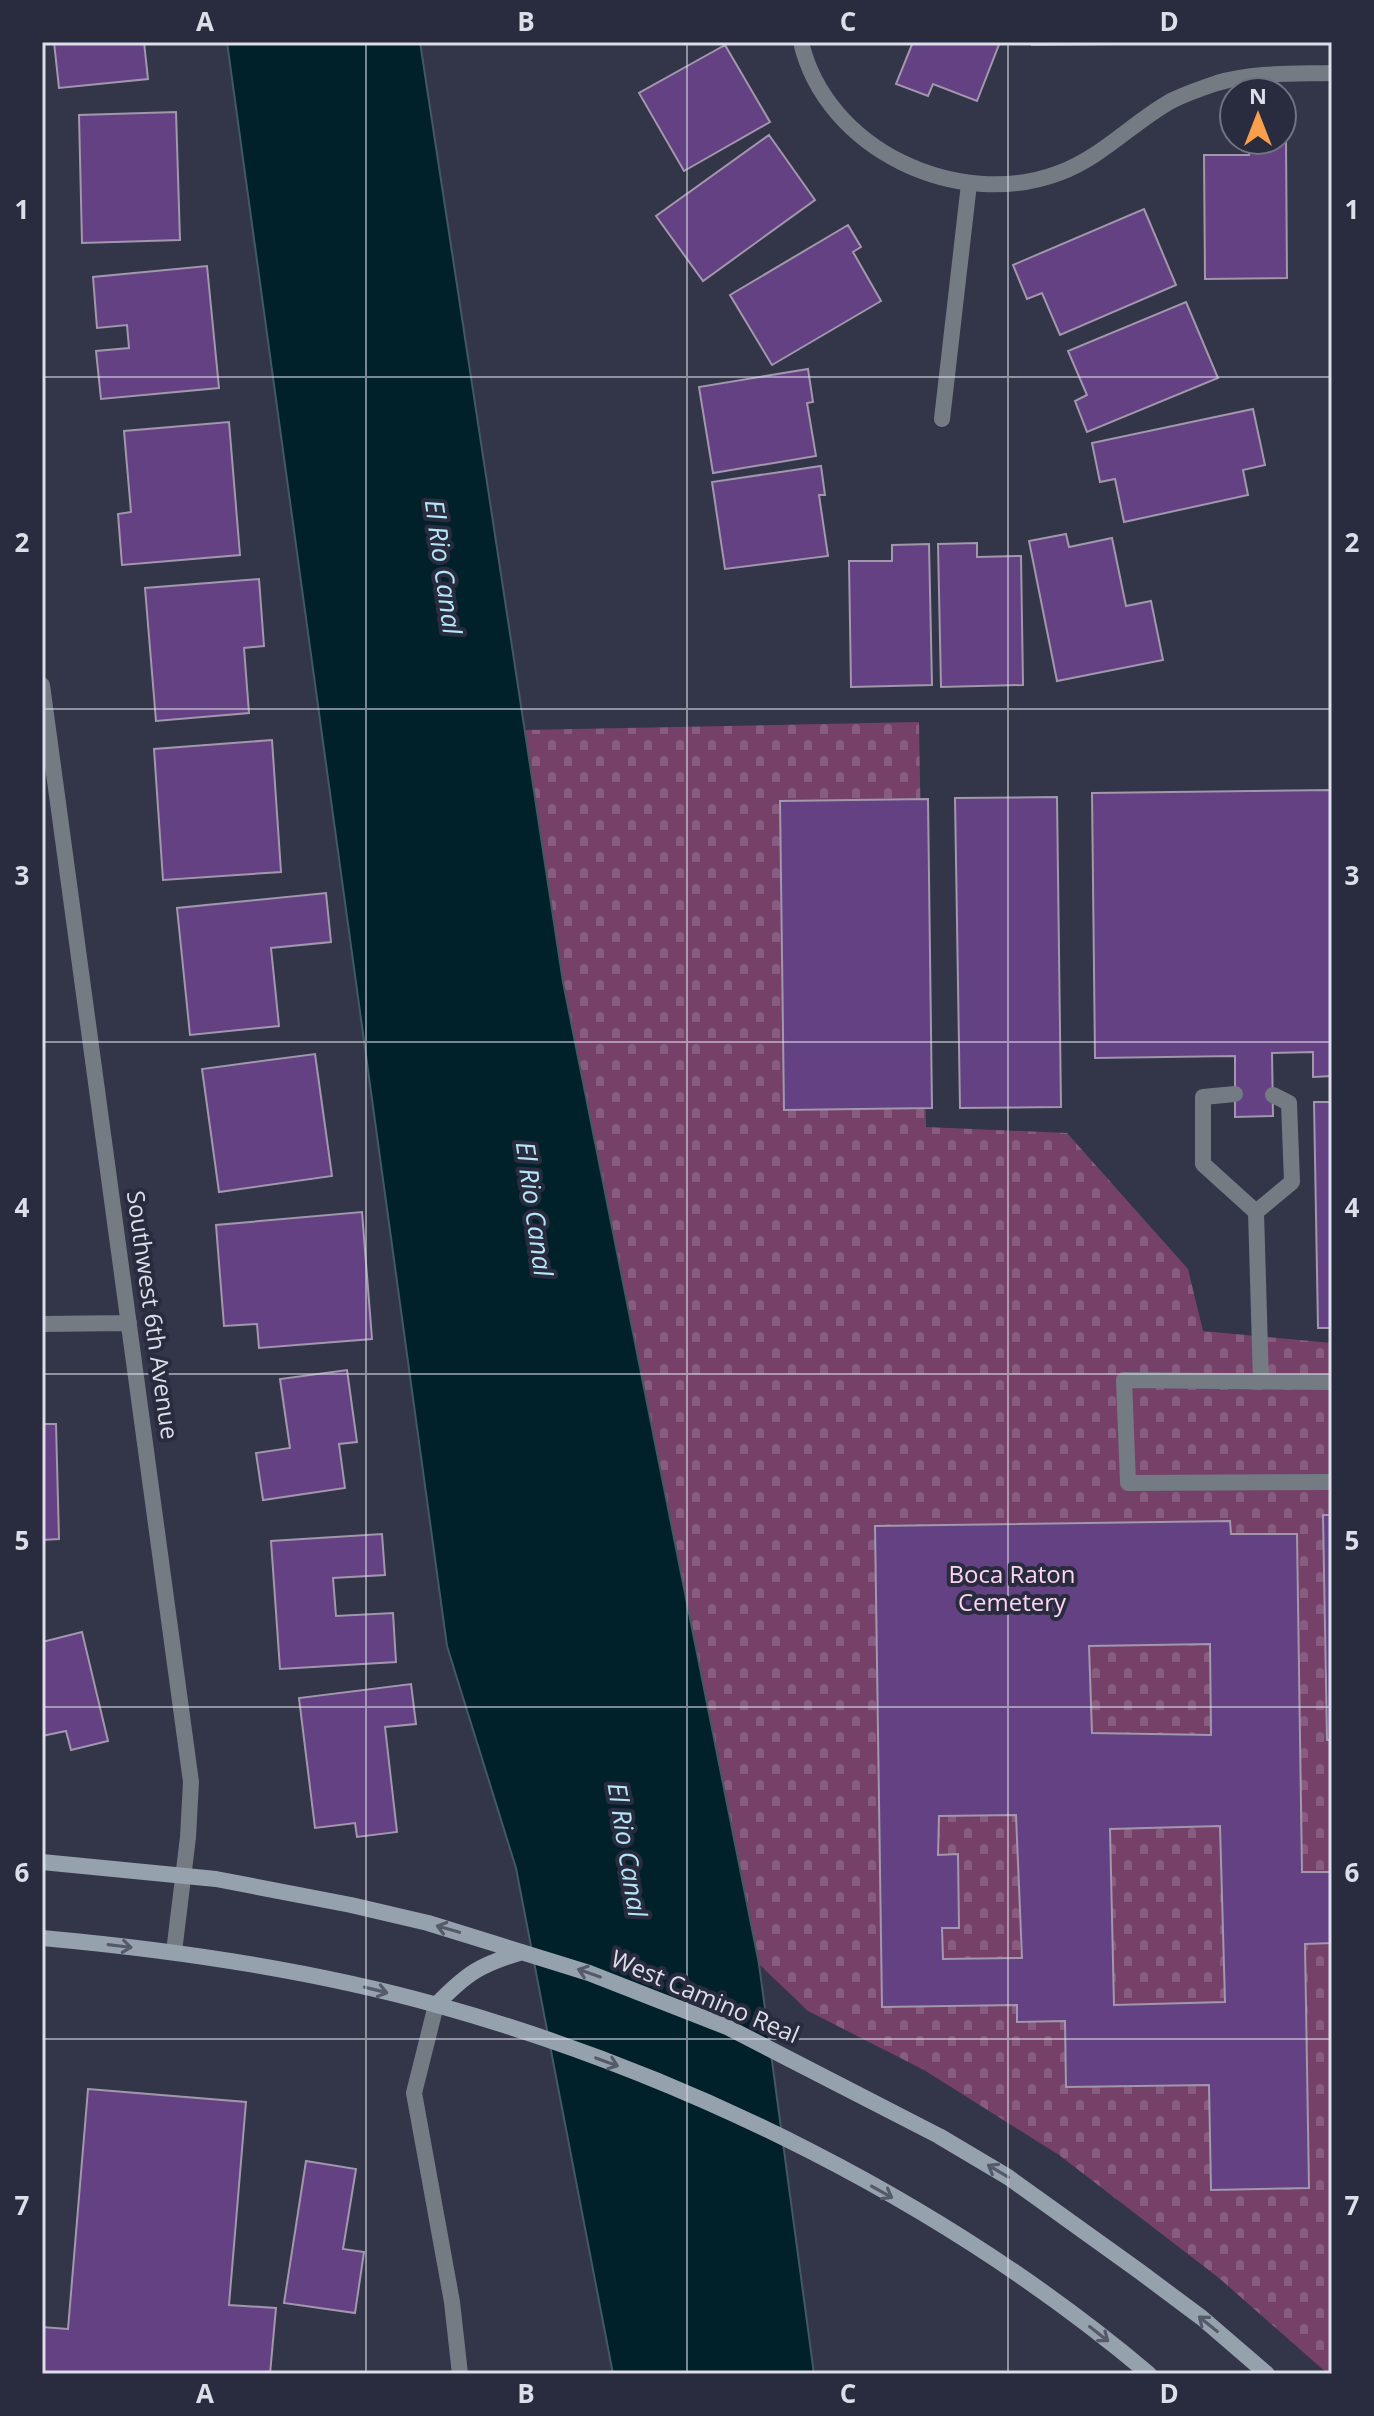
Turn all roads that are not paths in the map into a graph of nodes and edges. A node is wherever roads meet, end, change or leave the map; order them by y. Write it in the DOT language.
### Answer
graph roads {
  1 [pos="801,42"];
  2 [pos="1332,73"];
  3 [pos="969,184"];
  4 [pos="942,419"];
  5 [pos="42,685"];
  6 [pos="49,785"];
  7 [pos="1235,1094"];
  8 [pos="1273,1095"];
  9 [pos="1256,1212"];
  10 [pos="129,1323"];
  11 [pos="42,1324"];
  12 [pos="1261,1382"];
  13 [pos="1332,1382"];
  14 [pos="1332,1482"];
  15 [pos="42,1862"];
  16 [pos="183,1874"];
  17 [pos="42,1938"];
  18 [pos="174,1952"];
  19 [pos="522,1952"];
  20 [pos="436,2005"];
  21 [pos="460,2374"];
  22 [pos="1149,2374"];
  23 [pos="1267,2374"];
  1 -- 3 [label="street"];
  2 -- 3 [label="street"];
  3 -- 4 [label="street"];
  5 -- 6 [label="street, Southwest 6th Avenue"];
  6 -- 10 [label="street, Southwest 6th Avenue"];
  7 -- 9 [label="street"];
  8 -- 9 [label="street"];
  9 -- 12 [label="street"];
  10 -- 11 [label="street"];
  10 -- 16 [label="street, Southwest 6th Avenue"];
  12 -- 13 [label="street"];
  12 -- 14 [label="street"];
  15 -- 16 [label="street, West Camino Real"];
  16 -- 18 [label="street, Southwest 6th Avenue"];
  19 -- 16 [label="street, West Camino Real, one-way"];
  17 -- 18 [label="street, one-way"];
  18 -- 20 [label="street, one-way"];
  19 -- 20 [label="street"];
  23 -- 19 [label="street, West Camino Real, one-way"];
  20 -- 21 [label="street"];
  20 -- 22 [label="street, one-way"];
}
